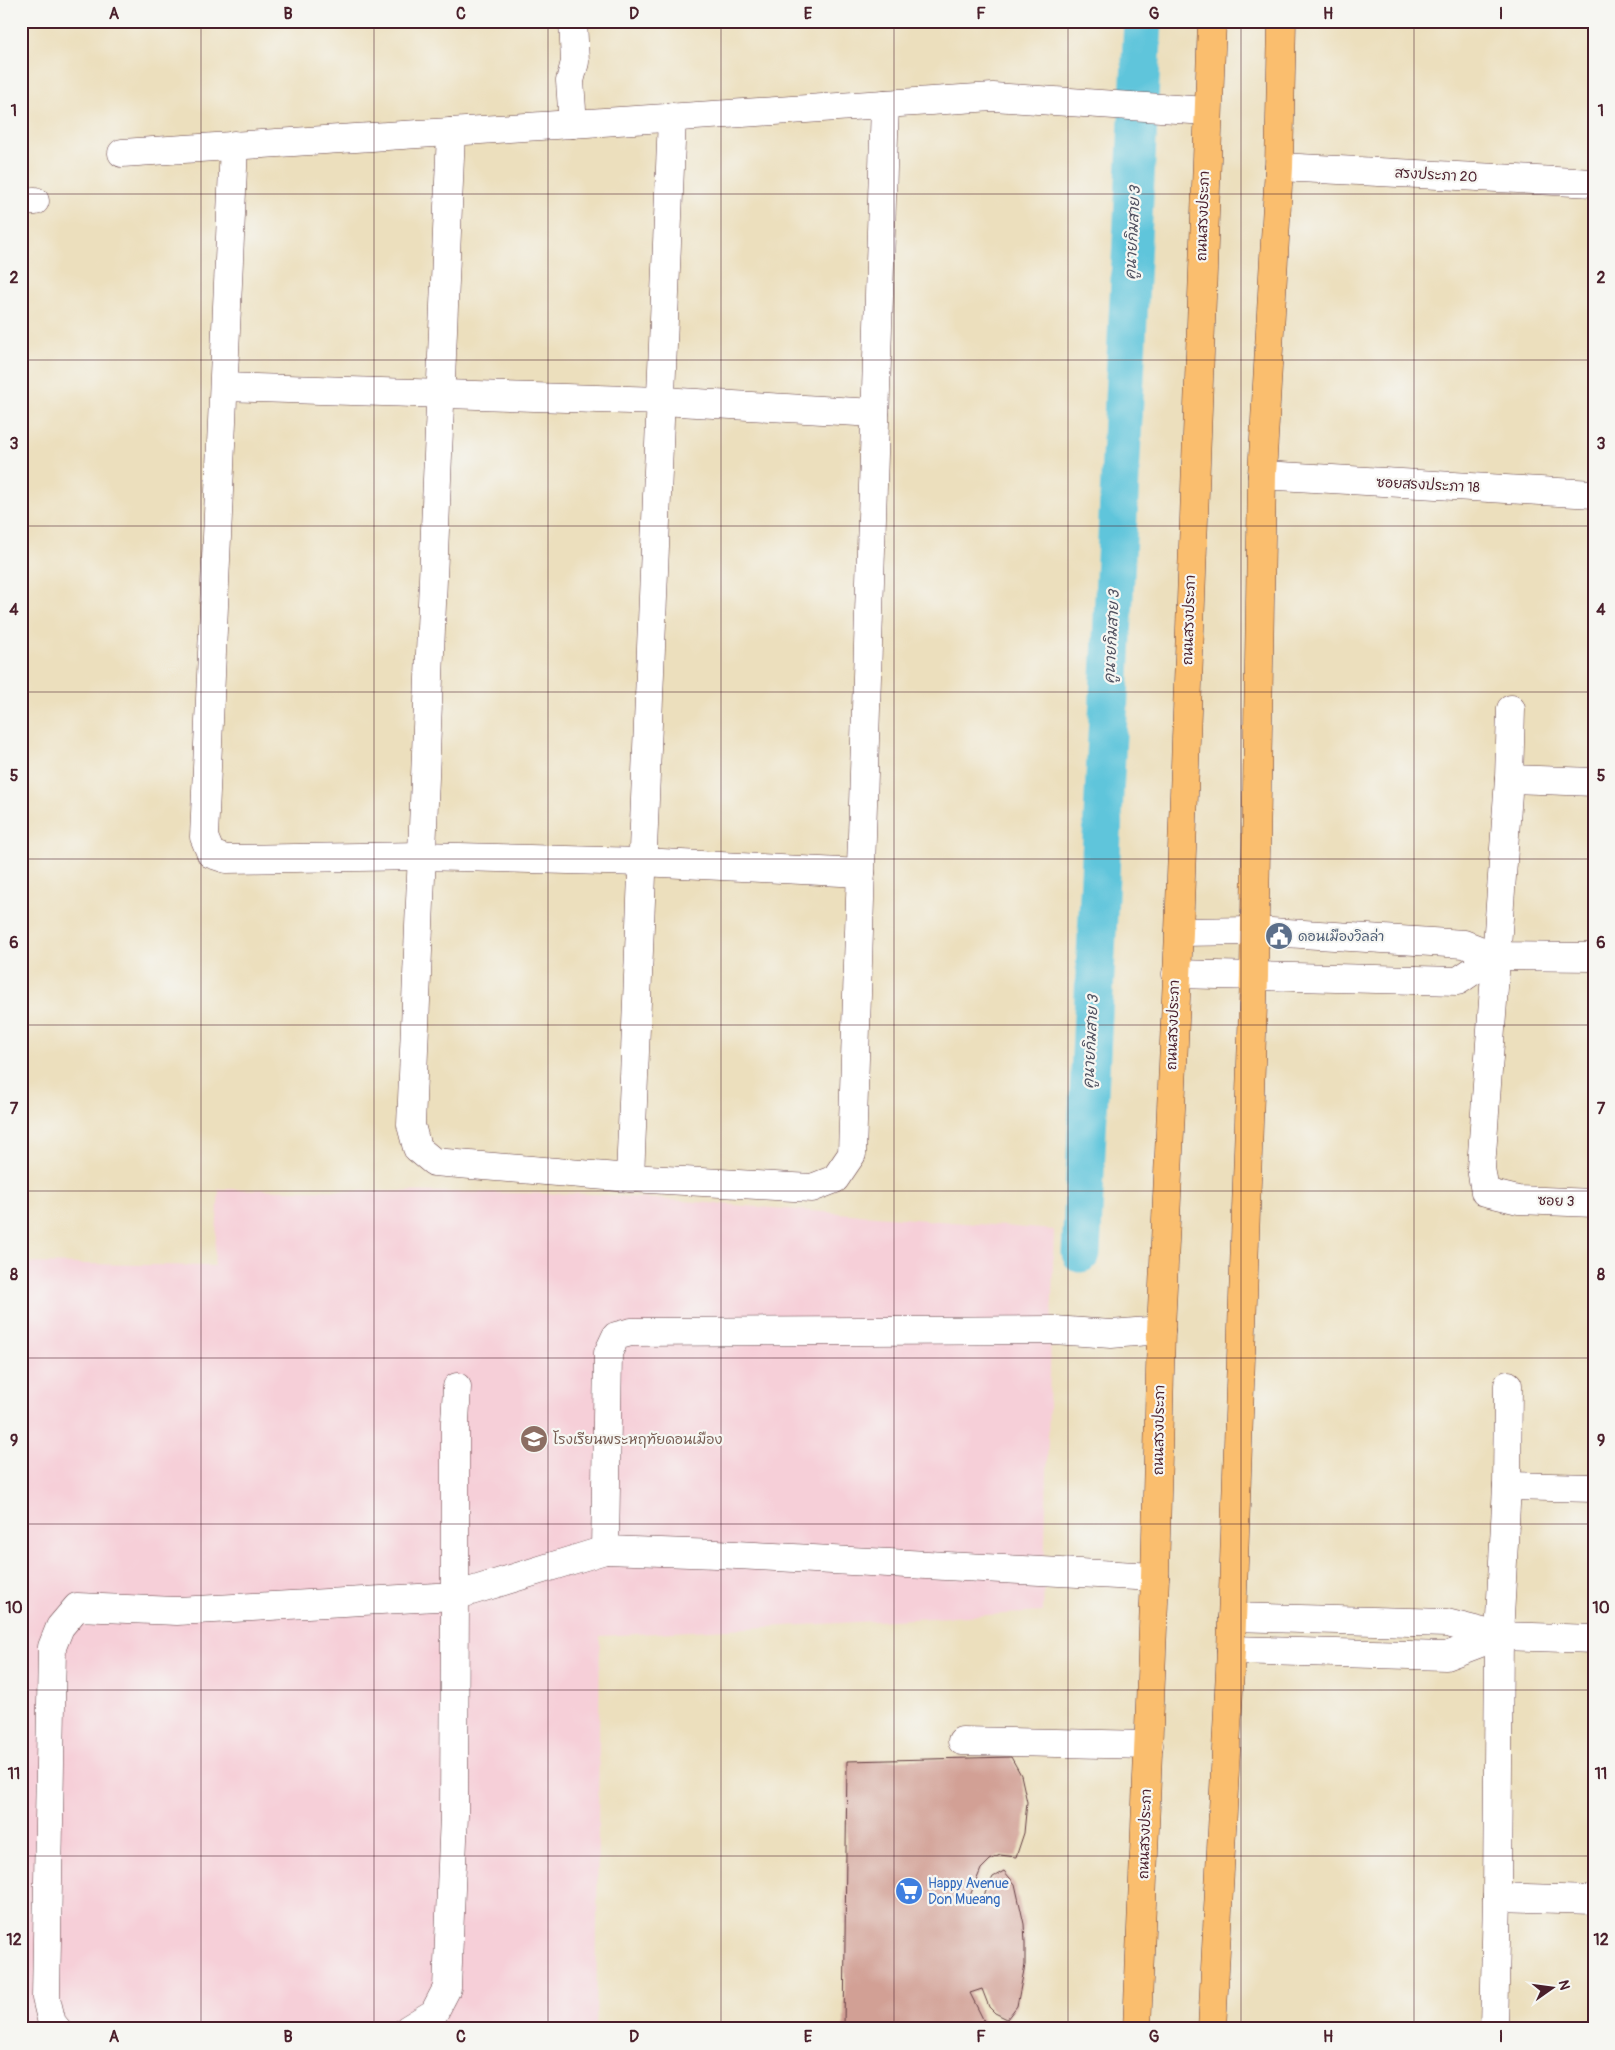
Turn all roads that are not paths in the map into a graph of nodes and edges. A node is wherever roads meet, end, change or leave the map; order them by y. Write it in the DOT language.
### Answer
graph roads {
  1 [pos="573,21"];
  2 [pos="1212,21"];
  3 [pos="1282,21"];
  4 [pos="885,104"];
  5 [pos="1207,110"];
  6 [pos="672,117"];
  7 [pos="582,123"];
  8 [pos="451,132"];
  9 [pos="234,145"];
  10 [pos="122,153"];
  11 [pos="1279,167"];
  12 [pos="1594,183"];
  13 [pos="224,387"];
  14 [pos="440,393"];
  15 [pos="661,401"];
  16 [pos="876,413"];
  17 [pos="1262,475"];
  18 [pos="1594,494"];
  19 [pos="1511,709"];
  20 [pos="1509,779"];
  21 [pos="1594,782"];
  22 [pos="422,856"];
  23 [pos="642,862"];
  24 [pos="861,873"];
  25 [pos="1254,930"];
  26 [pos="1179,932"];
  27 [pos="1495,956"];
  28 [pos="1594,957"];
  29 [pos="1176,974"];
  30 [pos="1254,976"];
  31 [pos="630,1178"];
  32 [pos="1594,1203"];
  33 [pos="1161,1330"];
  34 [pos="1508,1385"];
  35 [pos="457,1387"];
  36 [pos="1508,1486"];
  37 [pos="1594,1488"];
  38 [pos="605,1550"];
  39 [pos="1155,1578"];
  40 [pos="456,1596"];
  41 [pos="1232,1617"];
  42 [pos="1499,1636"];
  43 [pos="1594,1639"];
  44 [pos="1231,1650"];
  45 [pos="962,1741"];
  46 [pos="1148,1745"];
  47 [pos="1497,1897"];
  48 [pos="1594,1900"];
  49 [pos="57,2029"];
  50 [pos="408,2029"];
  51 [pos="1137,2029"];
  52 [pos="1212,2029"];
  53 [pos="1494,2029"];
  1 -- 7 [label="street"];
  2 -- 5 [label="main road, ถนนสรงประภา"];
  3 -- 11 [label="main road"];
  4 -- 5 [label="street"];
  4 -- 6 [label="street"];
  4 -- 16 [label="street"];
  5 -- 26 [label="main road, ถนนสรงประภา"];
  6 -- 7 [label="street"];
  6 -- 15 [label="street"];
  7 -- 8 [label="street"];
  8 -- 9 [label="street"];
  8 -- 14 [label="street"];
  9 -- 10 [label="street"];
  9 -- 13 [label="street"];
  11 -- 12 [label="street, สรงประภา 20"];
  11 -- 17 [label="main road"];
  13 -- 14 [label="street"];
  13 -- 22 [label="street"];
  14 -- 15 [label="street"];
  14 -- 22 [label="street"];
  15 -- 16 [label="street"];
  15 -- 23 [label="street"];
  16 -- 24 [label="street"];
  17 -- 18 [label="street, ซอยสรงประภา 18"];
  17 -- 25 [label="main road"];
  19 -- 20 [label="street"];
  20 -- 21 [label="street"];
  20 -- 27 [label="street"];
  22 -- 23 [label="street"];
  22 -- 31 [label="street"];
  23 -- 24 [label="street"];
  23 -- 31 [label="street"];
  24 -- 31 [label="street"];
  25 -- 26 [label="street"];
  25 -- 27 [label="street"];
  25 -- 30 [label="main road"];
  26 -- 29 [label="main road, ถนนสรงประภา"];
  27 -- 28 [label="street"];
  27 -- 30 [label="street"];
  27 -- 32 [label="street, ซอย 3"];
  29 -- 30 [label="street"];
  29 -- 33 [label="main road, ถนนสรงประภา"];
  30 -- 41 [label="main road"];
  33 -- 38 [label="street"];
  33 -- 39 [label="main road, ถนนสรงประภา"];
  34 -- 36 [label="street"];
  35 -- 40 [label="street"];
  36 -- 37 [label="street"];
  36 -- 42 [label="street"];
  38 -- 39 [label="street"];
  38 -- 40 [label="street"];
  39 -- 46 [label="main road, ถนนสรงประภา"];
  40 -- 49 [label="street"];
  40 -- 50 [label="street"];
  41 -- 42 [label="street"];
  41 -- 44 [label="main road"];
  42 -- 43 [label="street"];
  42 -- 44 [label="street"];
  42 -- 47 [label="street"];
  44 -- 52 [label="main road"];
  45 -- 46 [label="street"];
  46 -- 51 [label="main road, ถนนสรงประภา"];
  47 -- 48 [label="street"];
  47 -- 53 [label="street"];
}
